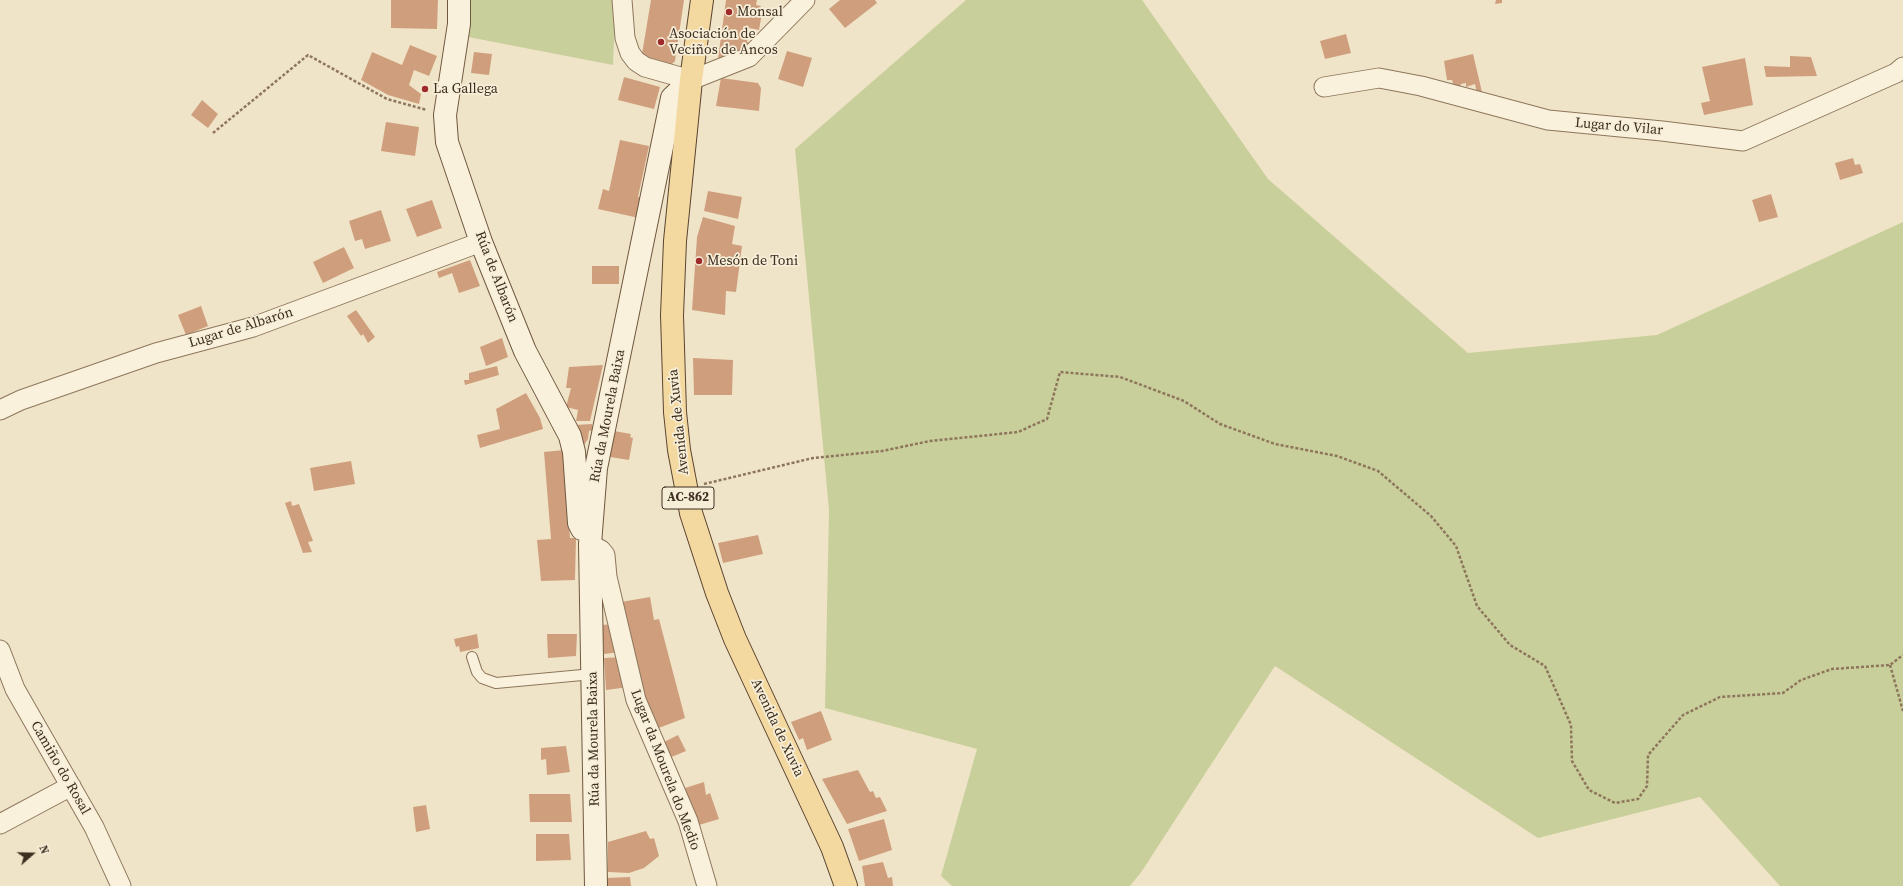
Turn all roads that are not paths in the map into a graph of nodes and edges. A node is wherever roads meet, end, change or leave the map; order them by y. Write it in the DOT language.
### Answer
graph roads {
  1 [pos="459,0"];
  2 [pos="622,0"];
  3 [pos="702,0"];
  4 [pos="805,0"];
  5 [pos="1903,67"];
  6 [pos="691,80"];
  7 [pos="1324,87"];
  8 [pos="481,242"];
  9 [pos="0,410"];
  10 [pos="590,544"];
  11 [pos="0,650"];
  12 [pos="472,657"];
  13 [pos="592,674"];
  14 [pos="71,786"];
  15 [pos="0,824"];
  16 [pos="121,886"];
  17 [pos="596,886"];
  18 [pos="707,886"];
  19 [pos="846,886"];
  1 -- 8 [label="street, Rúa de Albarón"];
  2 -- 6 [label="street"];
  3 -- 6 [label="main road, Avenida de Xuvia / AC-862"];
  4 -- 6 [label="street"];
  5 -- 7 [label="street, Lugar do Vilar"];
  6 -- 10 [label="street, Rúa da Mourela Baixa"];
  6 -- 19 [label="main road, Avenida de Xuvia / AC-862"];
  8 -- 9 [label="street, Lugar de Albarón"];
  8 -- 10 [label="street, Rúa de Albarón"];
  10 -- 13 [label="street, Rúa da Mourela Baixa"];
  10 -- 18 [label="street, Lugar da Mourela do Medio"];
  11 -- 14 [label="street, Camiño do Rosal"];
  12 -- 13 [label="lane"];
  13 -- 17 [label="street, Rúa da Mourela Baixa"];
  14 -- 15 [label="street"];
  14 -- 16 [label="street, Camiño do Rosal"];
}
